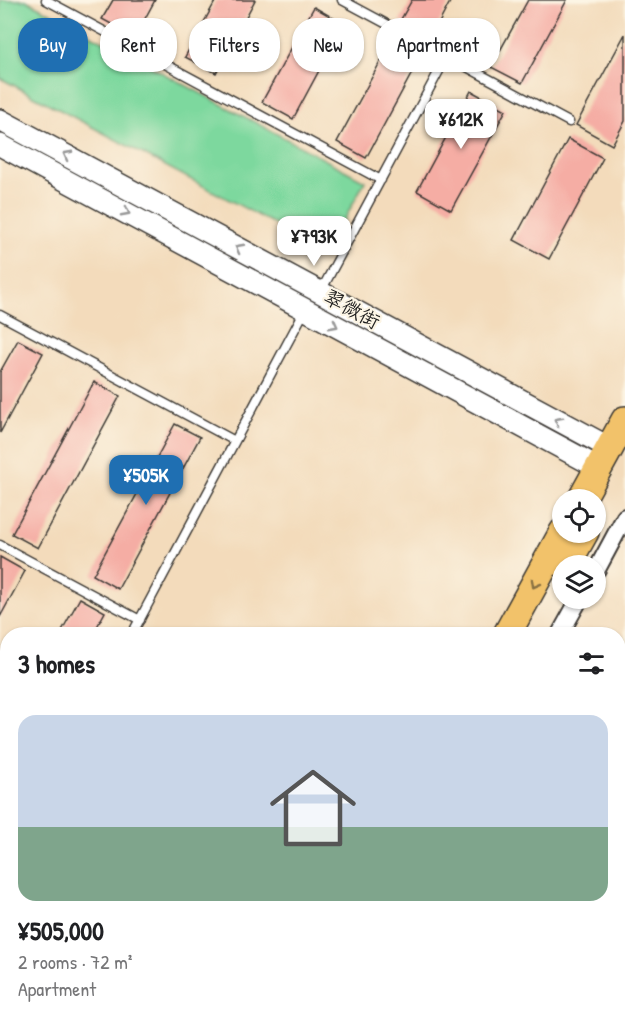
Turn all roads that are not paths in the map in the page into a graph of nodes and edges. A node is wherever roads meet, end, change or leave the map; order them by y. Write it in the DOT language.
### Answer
graph roads {
  1 [pos="46,0"];
  2 [pos="342,0"];
  3 [pos="376,18"];
  4 [pos="438,72"];
  5 [pos="477,72"];
  6 [pos="0,120"];
  7 [pos="569,122"];
  8 [pos="0,145"];
  9 [pos="381,180"];
  10 [pos="321,292"];
  11 [pos="306,310"];
  12 [pos="0,315"];
  13 [pos="625,420"];
  14 [pos="235,441"];
  15 [pos="611,459"];
  16 [pos="589,489"];
  17 [pos="603,489"];
  18 [pos="625,517"];
  19 [pos="557,543"];
  20 [pos="0,545"];
  21 [pos="605,555"];
  22 [pos="552,591"];
  23 [pos="574,609"];
  24 [pos="140,620"];
  25 [pos="136,627"];
  26 [pos="511,627"];
  27 [pos="533,627"];
  28 [pos="564,627"];
  1 -- 9 [label="lane"];
  2 -- 3 [label="lane"];
  4 -- 9 [label="lane"];
  5 -- 7 [label="lane"];
  10 -- 6 [label="street, 翠微街, one-way"];
  8 -- 11 [label="street, 翠微街, one-way"];
  9 -- 10 [label="lane"];
  15 -- 10 [label="street, 翠微街, one-way"];
  11 -- 14 [label="lane"];
  11 -- 15 [label="street, 翠微街, one-way"];
  12 -- 14 [label="lane"];
  13 -- 15 [label="main road"];
  14 -- 24 [label="lane"];
  15 -- 16 [label="main road"];
  15 -- 17 [label="main road"];
  18 -- 21 [label="street"];
  19 -- 26 [label="main road, one-way"];
  20 -- 24 [label="lane"];
  22 -- 27 [label="main road"];
  23 -- 28 [label="street"];
  24 -- 25 [label="lane"];
}
